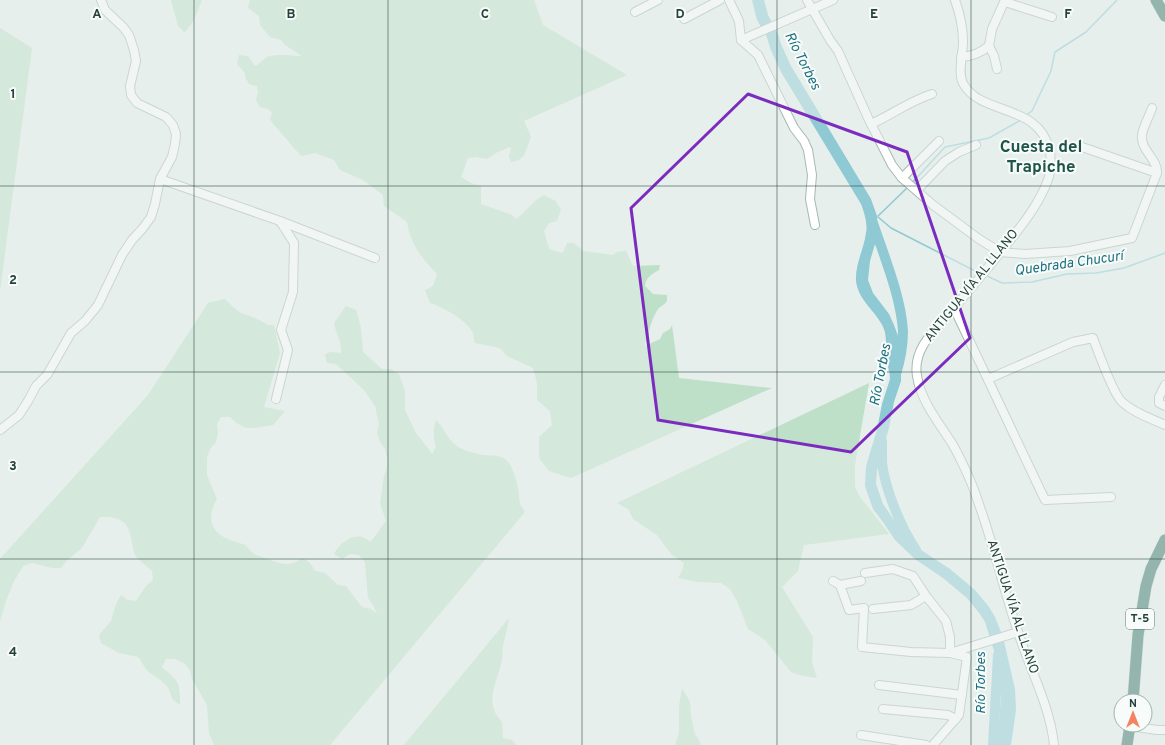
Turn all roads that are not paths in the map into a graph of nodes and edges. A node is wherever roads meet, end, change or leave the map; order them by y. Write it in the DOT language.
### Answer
graph roads {
  1 [pos="102,0"];
  2 [pos="658,0"];
  3 [pos="720,0"];
  4 [pos="729,0"];
  5 [pos="807,0"];
  6 [pos="833,0"];
  7 [pos="955,0"];
  8 [pos="1156,0"];
  9 [pos="1005,1"];
  10 [pos="812,10"];
  11 [pos="636,12"];
  12 [pos="1165,16"];
  13 [pos="1052,17"];
  14 [pos="684,19"];
  15 [pos="741,40"];
  16 [pos="988,46"];
  17 [pos="962,57"];
  18 [pos="997,69"];
  19 [pos="932,94"];
  20 [pos="1152,108"];
  21 [pos="871,124"];
  22 [pos="939,141"];
  23 [pos="976,145"];
  24 [pos="1082,147"];
  25 [pos="1157,173"];
  26 [pos="902,178"];
  27 [pos="160,179"];
  28 [pos="917,190"];
  29 [pos="280,221"];
  30 [pos="815,225"];
  31 [pos="1000,252"];
  32 [pos="375,258"];
  33 [pos="954,308"];
  34 [pos="988,379"];
  35 [pos="1165,385"];
  36 [pos="276,399"];
  37 [pos="1165,406"];
  38 [pos="1165,425"];
  39 [pos="0,430"];
  40 [pos="1111,497"];
  41 [pos="1165,540"];
  42 [pos="865,572"];
  43 [pos="861,581"];
  44 [pos="926,596"];
  45 [pos="873,609"];
  46 [pos="1018,632"];
  47 [pos="950,653"];
  48 [pos="879,685"];
  49 [pos="1134,693"];
  50 [pos="962,695"];
  51 [pos="884,708"];
  52 [pos="956,719"];
  53 [pos="1153,729"];
  54 [pos="1165,730"];
  55 [pos="1129,733"];
  56 [pos="861,735"];
  57 [pos="926,745"];
  58 [pos="933,745"];
  59 [pos="1054,745"];
  60 [pos="1127,745"];
  1 -- 27 [label="street"];
  2 -- 11 [label="street"];
  3 -- 14 [label="street"];
  4 -- 15 [label="street"];
  5 -- 10 [label="street"];
  6 -- 10 [label="street"];
  7 -- 17 [label="street, ANTIGUA VÍA AL LLANO"];
  8 -- 12 [label="highway"];
  9 -- 13 [label="street"];
  9 -- 16 [label="street"];
  10 -- 15 [label="street"];
  10 -- 21 [label="street"];
  15 -- 30 [label="street"];
  16 -- 17 [label="street"];
  16 -- 18 [label="street"];
  17 -- 31 [label="street, ANTIGUA VÍA AL LLANO"];
  19 -- 21 [label="street"];
  20 -- 25 [label="street"];
  21 -- 26 [label="street"];
  22 -- 26 [label="street"];
  23 -- 28 [label="street"];
  24 -- 25 [label="street"];
  25 -- 31 [label="street"];
  26 -- 28 [label="street"];
  27 -- 29 [label="street"];
  27 -- 39 [label="street"];
  28 -- 31 [label="street"];
  29 -- 32 [label="street"];
  29 -- 36 [label="street"];
  31 -- 33 [label="street, ANTIGUA VÍA AL LLANO"];
  33 -- 34 [label="street"];
  33 -- 46 [label="street, ANTIGUA VÍA AL LLANO"];
  34 -- 38 [label="street"];
  34 -- 40 [label="street"];
  35 -- 37 [label="street"];
  41 -- 49 [label="highway, T-5"];
  42 -- 44 [label="street"];
  43 -- 47 [label="street"];
  44 -- 45 [label="street"];
  44 -- 47 [label="street"];
  46 -- 47 [label="street"];
  46 -- 59 [label="street, ANTIGUA VÍA AL LLANO"];
  47 -- 50 [label="street"];
  48 -- 50 [label="street"];
  50 -- 52 [label="street"];
  51 -- 52 [label="street"];
  52 -- 58 [label="street"];
  53 -- 54 [label="street"];
  55 -- 60 [label="highway"];
  56 -- 57 [label="street"];
}
